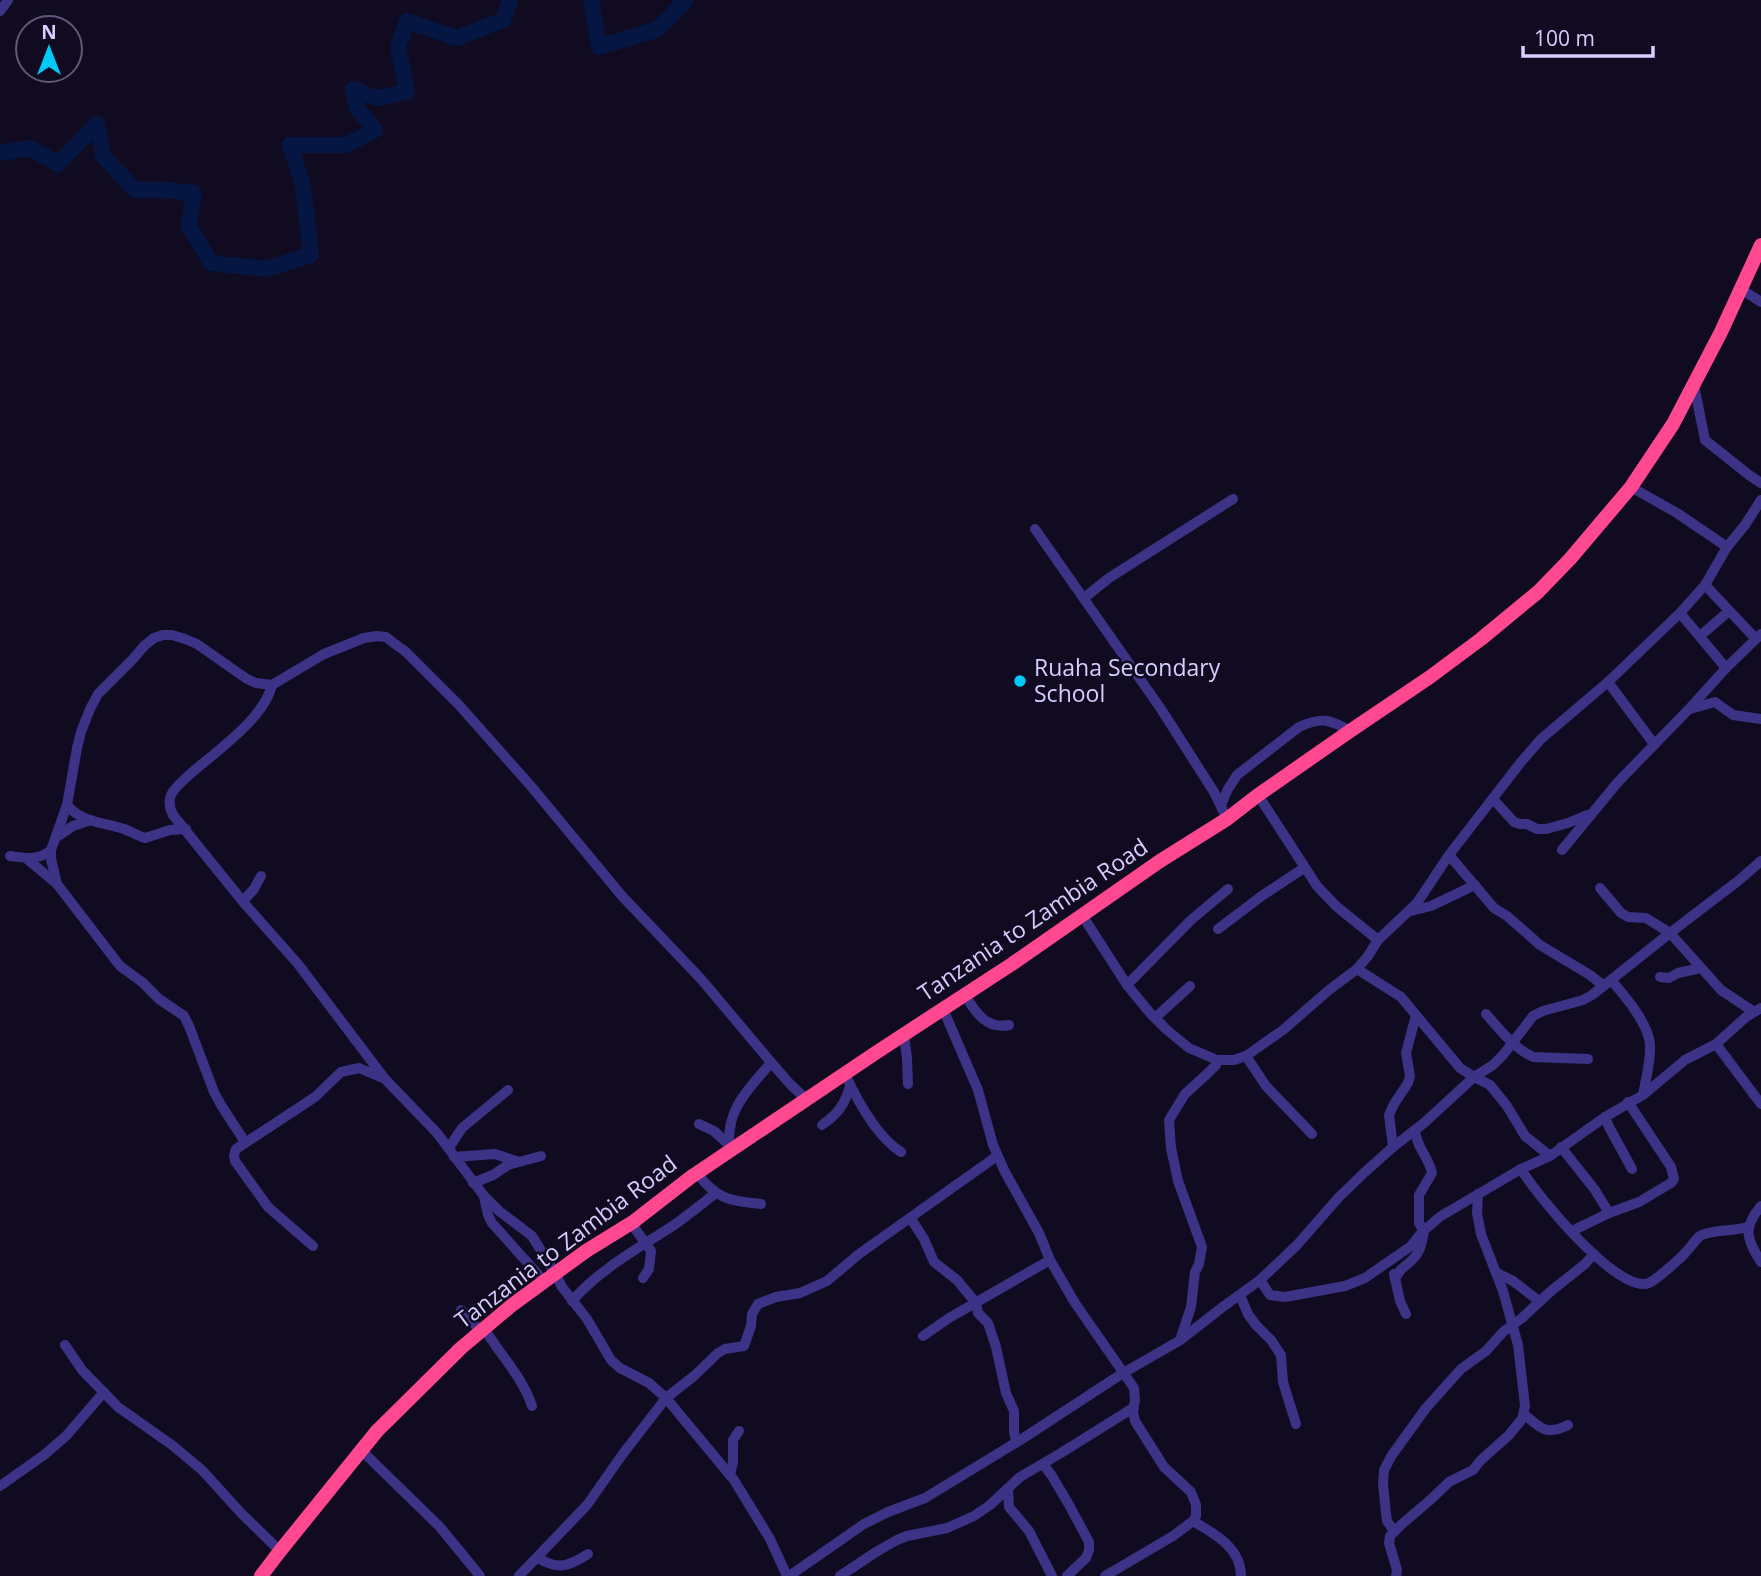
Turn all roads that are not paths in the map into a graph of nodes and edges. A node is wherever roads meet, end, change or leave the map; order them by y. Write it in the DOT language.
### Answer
graph roads {
  1 [pos="8,0"];
  2 [pos="0,11"];
  3 [pos="1761,245"];
  4 [pos="1741,289"];
  5 [pos="1761,302"];
  6 [pos="1694,385"];
  7 [pos="1761,482"];
  8 [pos="1631,487"];
  9 [pos="1233,499"];
  10 [pos="1761,500"];
  11 [pos="1035,529"];
  12 [pos="1727,547"];
  13 [pos="1705,585"];
  14 [pos="1084,598"];
  15 [pos="1728,611"];
  16 [pos="1679,613"];
  17 [pos="1700,636"];
  18 [pos="1759,637"];
  19 [pos="1726,668"];
  20 [pos="1608,682"];
  21 [pos="272,685"];
  22 [pos="1689,709"];
  23 [pos="1761,719"];
  24 [pos="1350,731"];
  25 [pos="1654,744"];
  26 [pos="1258,795"];
  27 [pos="1493,799"];
  28 [pos="67,805"];
  29 [pos="1224,812"];
  30 [pos="1591,813"];
  31 [pos="91,820"];
  32 [pos="186,829"];
  33 [pos="57,836"];
  34 [pos="51,849"];
  35 [pos="1562,849"];
  36 [pos="1449,855"];
  37 [pos="10,856"];
  38 [pos="27,859"];
  39 [pos="1761,861"];
  40 [pos="1304,868"];
  41 [pos="261,876"];
  42 [pos="57,884"];
  43 [pos="1475,885"];
  44 [pos="1600,888"];
  45 [pos="1228,889"];
  46 [pos="243,901"];
  47 [pos="1410,911"];
  48 [pos="1082,915"];
  49 [pos="1218,929"];
  50 [pos="1670,933"];
  51 [pos="1378,940"];
  52 [pos="1701,968"];
  53 [pos="1357,969"];
  54 [pos="1660,977"];
  55 [pos="1607,983"];
  56 [pos="1127,985"];
  57 [pos="1190,986"];
  58 [pos="964,995"];
  59 [pos="943,1009"];
  60 [pos="1758,1010"];
  61 [pos="1486,1014"];
  62 [pos="1416,1015"];
  63 [pos="1155,1018"];
  64 [pos="1009,1026"];
  65 [pos="904,1035"];
  66 [pos="1513,1043"];
  67 [pos="1716,1044"];
  68 [pos="1246,1056"];
  69 [pos="1588,1059"];
  70 [pos="1217,1060"];
  71 [pos="771,1063"];
  72 [pos="1474,1077"];
  73 [pos="385,1079"];
  74 [pos="847,1080"];
  75 [pos="908,1084"];
  76 [pos="508,1090"];
  77 [pos="1643,1095"];
  78 [pos="807,1100"];
  79 [pos="1628,1102"];
  80 [pos="1761,1104"];
  81 [pos="1605,1117"];
  82 [pos="699,1124"];
  83 [pos="822,1125"];
  84 [pos="1415,1130"];
  85 [pos="1312,1134"];
  86 [pos="245,1142"];
  87 [pos="1393,1147"];
  88 [pos="1561,1147"];
  89 [pos="729,1148"];
  90 [pos="452,1152"];
  91 [pos="901,1152"];
  92 [pos="541,1156"];
  93 [pos="997,1156"];
  94 [pos="1550,1156"];
  95 [pos="519,1162"];
  96 [pos="1521,1169"];
  97 [pos="1632,1169"];
  98 [pos="697,1172"];
  99 [pos="473,1183"];
  100 [pos="716,1193"];
  101 [pos="1478,1194"];
  102 [pos="484,1196"];
  103 [pos="761,1204"];
  104 [pos="1761,1206"];
  105 [pos="1609,1213"];
  106 [pos="911,1219"];
  107 [pos="631,1223"];
  108 [pos="1748,1227"];
  109 [pos="1424,1231"];
  110 [pos="1572,1231"];
  111 [pos="646,1242"];
  112 [pos="313,1246"];
  113 [pos="1594,1254"];
  114 [pos="1396,1256"];
  115 [pos="1050,1260"];
  116 [pos="1761,1262"];
  117 [pos="1497,1273"];
  118 [pos="549,1277"];
  119 [pos="643,1278"];
  120 [pos="1395,1279"];
  121 [pos="1260,1280"];
  122 [pos="1240,1295"];
  123 [pos="572,1301"];
  124 [pos="1539,1301"];
  125 [pos="976,1303"];
  126 [pos="461,1310"];
  127 [pos="1406,1314"];
  128 [pos="1512,1325"];
  129 [pos="482,1330"];
  130 [pos="923,1336"];
  131 [pos="1180,1340"];
  132 [pos="65,1345"];
  133 [pos="1123,1373"];
  134 [pos="104,1392"];
  135 [pos="666,1398"];
  136 [pos="532,1406"];
  137 [pos="1133,1408"];
  138 [pos="1524,1413"];
  139 [pos="1296,1424"];
  140 [pos="1568,1425"];
  141 [pos="739,1431"];
  142 [pos="1016,1443"];
  143 [pos="361,1450"];
  144 [pos="1043,1464"];
  145 [pos="730,1475"];
  146 [pos="0,1486"];
  147 [pos="1008,1489"];
  148 [pos="1193,1521"];
  149 [pos="1394,1531"];
  150 [pos="280,1551"];
  151 [pos="588,1554"];
  152 [pos="538,1558"];
  153 [pos="261,1576"];
  154 [pos="480,1576"];
  155 [pos="519,1576"];
  156 [pos="788,1576"];
  157 [pos="840,1576"];
  158 [pos="1052,1576"];
  159 [pos="1067,1576"];
  160 [pos="1105,1576"];
  161 [pos="1241,1576"];
  162 [pos="1396,1576"];
  1 -- 2 [label="street"];
  3 -- 4 [label="highway, Tanzania to Zambia Road"];
  4 -- 5 [label="street"];
  4 -- 6 [label="highway, Tanzania to Zambia Road"];
  6 -- 7 [label="street"];
  6 -- 8 [label="highway, Tanzania to Zambia Road"];
  8 -- 12 [label="street"];
  8 -- 24 [label="highway, Tanzania to Zambia Road"];
  9 -- 14 [label="street"];
  10 -- 12 [label="street"];
  11 -- 14 [label="street"];
  12 -- 13 [label="street"];
  13 -- 15 [label="street"];
  13 -- 16 [label="street"];
  14 -- 29 [label="street"];
  15 -- 17 [label="street"];
  15 -- 18 [label="street"];
  16 -- 17 [label="street"];
  16 -- 20 [label="street"];
  17 -- 19 [label="street"];
  18 -- 19 [label="street"];
  19 -- 22 [label="street"];
  20 -- 25 [label="street"];
  20 -- 27 [label="street"];
  21 -- 28 [label="street"];
  21 -- 32 [label="street"];
  21 -- 71 [label="street"];
  22 -- 23 [label="street"];
  22 -- 25 [label="street"];
  24 -- 26 [label="highway, Tanzania to Zambia Road"];
  24 -- 29 [label="street"];
  25 -- 30 [label="street"];
  26 -- 29 [label="highway, Tanzania to Zambia Road"];
  26 -- 40 [label="street"];
  27 -- 30 [label="street"];
  27 -- 36 [label="street"];
  28 -- 31 [label="street"];
  28 -- 33 [label="street"];
  29 -- 48 [label="highway, Tanzania to Zambia Road"];
  30 -- 35 [label="street"];
  31 -- 32 [label="street"];
  31 -- 33 [label="street"];
  32 -- 46 [label="street"];
  33 -- 34 [label="street"];
  34 -- 38 [label="street"];
  34 -- 42 [label="street"];
  36 -- 43 [label="street"];
  36 -- 47 [label="street"];
  37 -- 38 [label="street"];
  38 -- 42 [label="street"];
  39 -- 50 [label="street"];
  40 -- 49 [label="street"];
  40 -- 51 [label="street"];
  41 -- 46 [label="street"];
  42 -- 86 [label="street"];
  43 -- 47 [label="street"];
  43 -- 55 [label="street"];
  44 -- 50 [label="street"];
  45 -- 56 [label="street"];
  46 -- 73 [label="street"];
  47 -- 51 [label="street"];
  48 -- 56 [label="street"];
  48 -- 58 [label="highway, Tanzania to Zambia Road"];
  50 -- 52 [label="street"];
  50 -- 55 [label="street"];
  51 -- 53 [label="street"];
  52 -- 54 [label="street"];
  52 -- 60 [label="street"];
  53 -- 62 [label="street"];
  53 -- 68 [label="street"];
  55 -- 66 [label="street"];
  55 -- 77 [label="street"];
  56 -- 63 [label="street"];
  57 -- 63 [label="street"];
  58 -- 59 [label="highway, Tanzania to Zambia Road"];
  58 -- 64 [label="street"];
  59 -- 65 [label="highway, Tanzania to Zambia Road"];
  59 -- 93 [label="street"];
  60 -- 67 [label="street"];
  61 -- 66 [label="street"];
  62 -- 72 [label="street"];
  62 -- 87 [label="street"];
  63 -- 70 [label="street"];
  65 -- 74 [label="highway, Tanzania to Zambia Road"];
  65 -- 75 [label="street"];
  66 -- 69 [label="street"];
  66 -- 72 [label="street"];
  67 -- 77 [label="street"];
  67 -- 80 [label="street"];
  68 -- 70 [label="street"];
  68 -- 85 [label="street"];
  70 -- 131 [label="street"];
  71 -- 78 [label="street"];
  71 -- 89 [label="street"];
  72 -- 84 [label="street"];
  72 -- 94 [label="street"];
  73 -- 86 [label="street"];
  73 -- 90 [label="street"];
  74 -- 78 [label="highway, Tanzania to Zambia Road"];
  74 -- 83 [label="street"];
  74 -- 91 [label="street"];
  76 -- 90 [label="street"];
  77 -- 79 [label="street"];
  78 -- 89 [label="highway, Tanzania to Zambia Road"];
  79 -- 81 [label="street"];
  79 -- 105 [label="street"];
  81 -- 88 [label="street"];
  81 -- 97 [label="street"];
  82 -- 89 [label="street"];
  84 -- 87 [label="street"];
  84 -- 109 [label="street"];
  86 -- 112 [label="street"];
  87 -- 121 [label="street"];
  88 -- 94 [label="street"];
  88 -- 105 [label="street"];
  89 -- 98 [label="highway, Tanzania to Zambia Road"];
  90 -- 95 [label="street"];
  90 -- 99 [label="street"];
  92 -- 95 [label="street"];
  93 -- 106 [label="street"];
  93 -- 115 [label="street"];
  94 -- 96 [label="street"];
  95 -- 99 [label="street"];
  96 -- 101 [label="street"];
  96 -- 110 [label="street"];
  98 -- 100 [label="street"];
  98 -- 107 [label="highway, Tanzania to Zambia Road"];
  99 -- 102 [label="street"];
  100 -- 103 [label="street"];
  100 -- 111 [label="street"];
  101 -- 109 [label="street"];
  101 -- 117 [label="street"];
  102 -- 118 [label="street"];
  102 -- 118 [label="street"];
  104 -- 108 [label="street"];
  105 -- 110 [label="street"];
  106 -- 125 [label="street"];
  106 -- 135 [label="street"];
  107 -- 111 [label="street"];
  107 -- 118 [label="highway, Tanzania to Zambia Road"];
  108 -- 113 [label="street"];
  108 -- 116 [label="street"];
  109 -- 114 [label="street"];
  109 -- 120 [label="street"];
  110 -- 113 [label="street"];
  111 -- 119 [label="street"];
  111 -- 123 [label="street"];
  113 -- 124 [label="street"];
  114 -- 120 [label="street"];
  114 -- 121 [label="street"];
  115 -- 125 [label="street"];
  115 -- 133 [label="street"];
  117 -- 124 [label="street"];
  117 -- 128 [label="street"];
  118 -- 123 [label="street"];
  118 -- 129 [label="highway, Tanzania to Zambia Road"];
  120 -- 127 [label="street"];
  121 -- 122 [label="street"];
  122 -- 131 [label="street"];
  122 -- 139 [label="street"];
  123 -- 135 [label="street"];
  124 -- 128 [label="street"];
  125 -- 130 [label="street"];
  125 -- 142 [label="street"];
  126 -- 129 [label="street"];
  128 -- 138 [label="street"];
  128 -- 149 [label="street"];
  129 -- 136 [label="street"];
  129 -- 143 [label="highway, Tanzania to Zambia Road"];
  131 -- 133 [label="street"];
  132 -- 134 [label="street"];
  133 -- 137 [label="street"];
  133 -- 142 [label="street"];
  134 -- 146 [label="street"];
  134 -- 150 [label="street"];
  135 -- 145 [label="street"];
  135 -- 152 [label="street"];
  137 -- 144 [label="street"];
  137 -- 148 [label="street"];
  138 -- 140 [label="street"];
  138 -- 149 [label="street"];
  141 -- 145 [label="street"];
  142 -- 156 [label="street"];
  143 -- 150 [label="highway, Tanzania to Zambia Road"];
  143 -- 154 [label="street"];
  144 -- 147 [label="street"];
  144 -- 159 [label="street"];
  145 -- 156 [label="street"];
  147 -- 157 [label="street"];
  147 -- 158 [label="street"];
  148 -- 160 [label="street"];
  148 -- 161 [label="street"];
  149 -- 162 [label="street"];
  150 -- 153 [label="highway, Tanzania to Zambia Road"];
  151 -- 152 [label="street"];
  152 -- 155 [label="street"];
}
